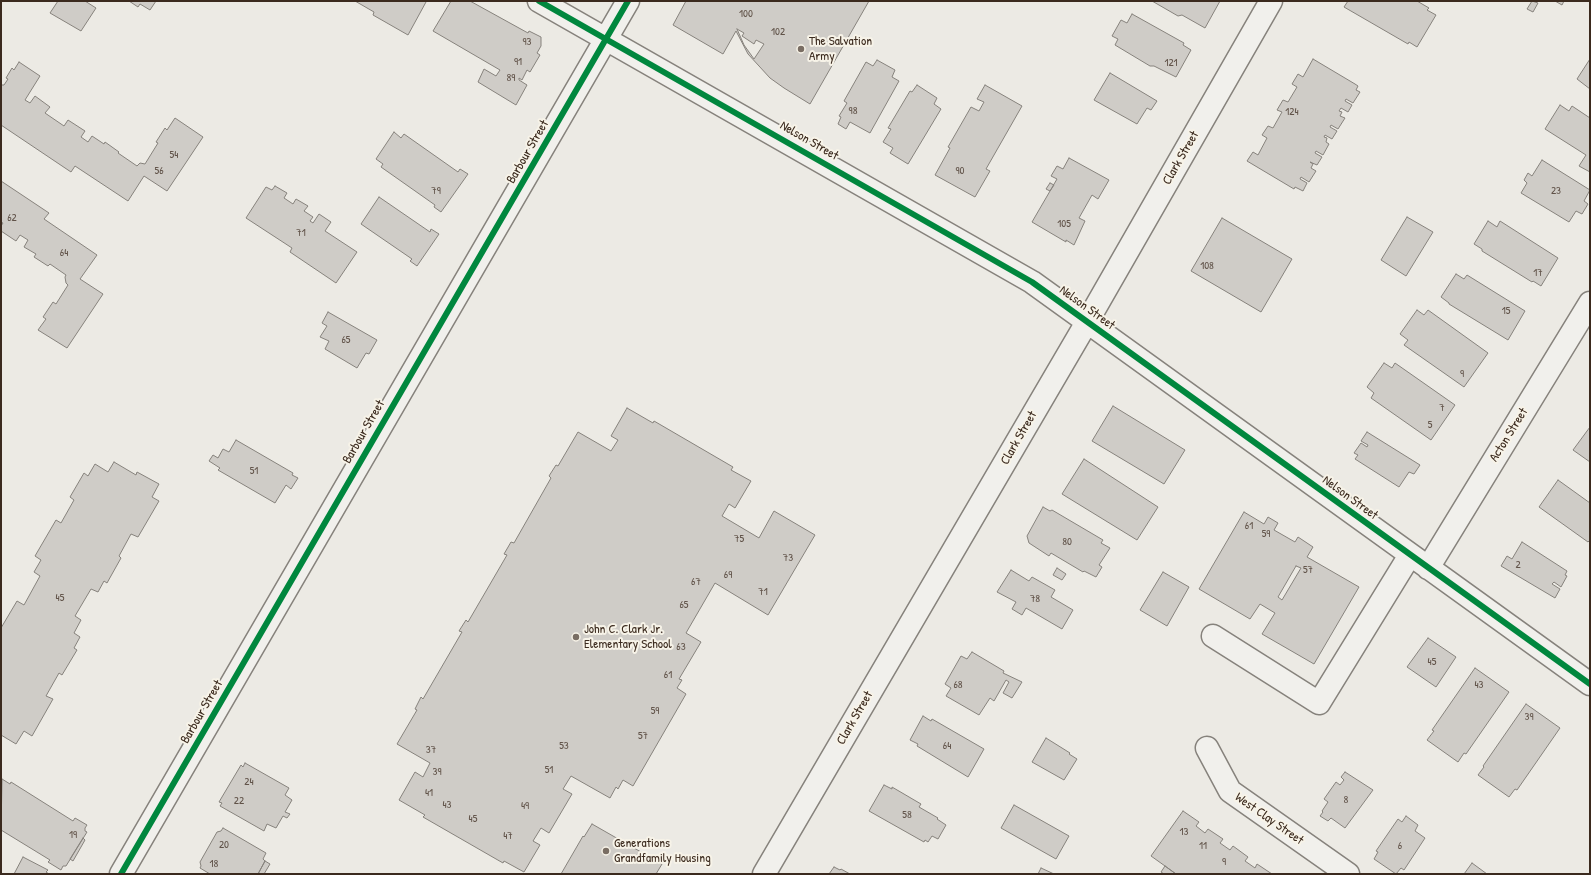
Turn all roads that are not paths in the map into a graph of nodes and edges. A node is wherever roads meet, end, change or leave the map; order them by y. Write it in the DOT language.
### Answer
graph roads {
  1 [pos="539,1"];
  2 [pos="628,1"];
  3 [pos="1271,1"];
  4 [pos="606,39"];
  5 [pos="1590,303"];
  6 [pos="1087,322"];
  7 [pos="1419,562"];
  8 [pos="1213,636"];
  9 [pos="1590,684"];
  10 [pos="1208,748"];
  11 [pos="121,874"];
  12 [pos="764,874"];
  13 [pos="1348,874"];
  1 -- 4 [label="street, Nelson Street"];
  2 -- 4 [label="street, Barbour Street"];
  3 -- 6 [label="street, Clark Street"];
  4 -- 6 [label="street, Nelson Street"];
  4 -- 11 [label="street, Barbour Street"];
  5 -- 7 [label="street, Acton Street"];
  6 -- 7 [label="street, Nelson Street"];
  6 -- 12 [label="street, Clark Street"];
  7 -- 8 [label="street, Acton Street"];
  7 -- 9 [label="street, Nelson Street"];
  10 -- 13 [label="street, West Clay Street"];
}
